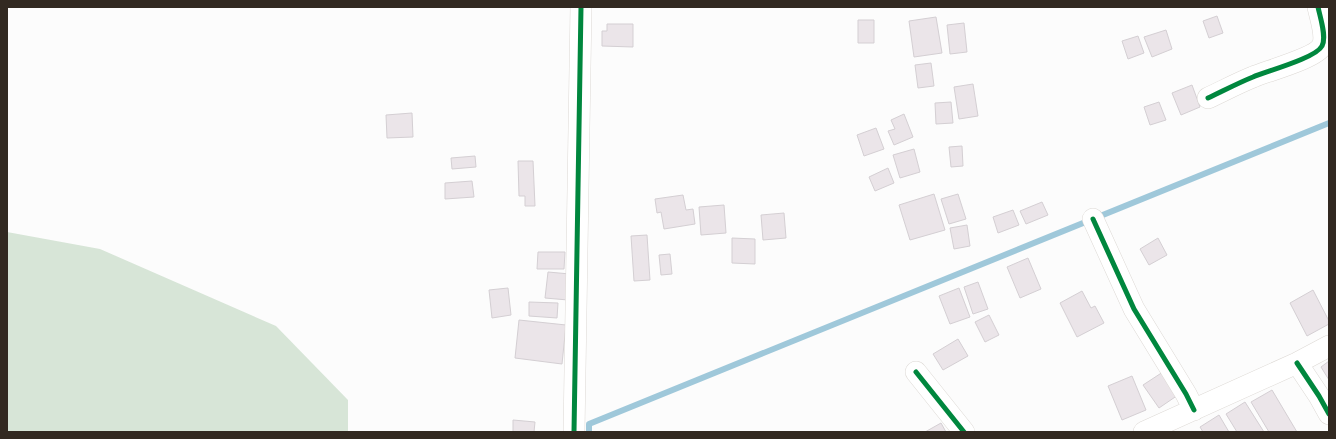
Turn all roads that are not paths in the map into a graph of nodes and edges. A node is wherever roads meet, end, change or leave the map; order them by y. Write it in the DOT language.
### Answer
graph roads {
  1 [pos="581,7"];
  2 [pos="1318,7"];
  3 [pos="1208,98"];
  4 [pos="1093,219"];
  5 [pos="1329,346"];
  6 [pos="1297,364"];
  7 [pos="916,372"];
  8 [pos="1194,410"];
  9 [pos="1329,414"];
  10 [pos="574,432"];
  11 [pos="964,432"];
  12 [pos="1144,432"];
  1 -- 10 [label="street"];
  2 -- 3 [label="street"];
  4 -- 8 [label="street"];
  5 -- 6 [label="street"];
  6 -- 8 [label="street"];
  6 -- 9 [label="street"];
  7 -- 11 [label="street"];
  8 -- 12 [label="street"];
}
